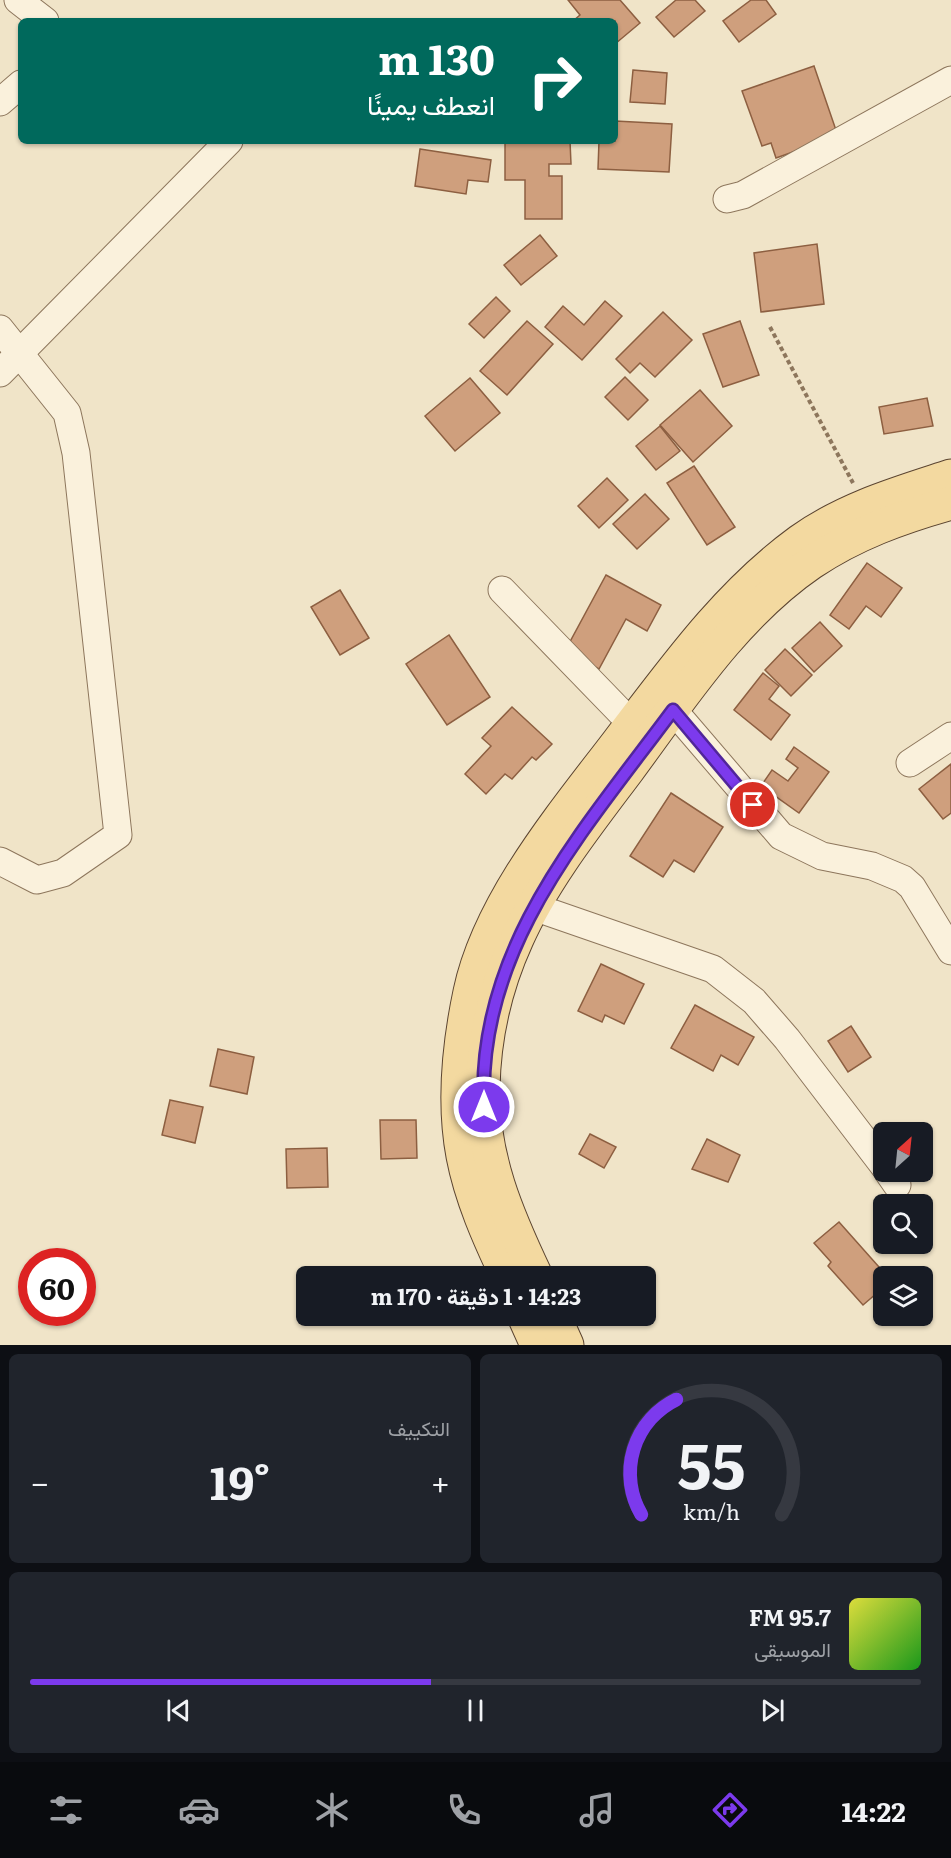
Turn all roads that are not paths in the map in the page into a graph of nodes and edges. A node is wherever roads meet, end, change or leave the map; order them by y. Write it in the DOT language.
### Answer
graph roads {
  1 [pos="18,0"];
  2 [pos="41,18"];
  3 [pos="951,80"];
  4 [pos="18,87"];
  5 [pos="0,102"];
  6 [pos="226,144"];
  7 [pos="727,199"];
  8 [pos="0,329"];
  9 [pos="21,355"];
  10 [pos="0,373"];
  11 [pos="951,476"];
  12 [pos="951,503"];
  13 [pos="502,590"];
  14 [pos="673,710"];
  15 [pos="632,724"];
  16 [pos="951,736"];
  17 [pos="910,763"];
  18 [pos="0,861"];
  19 [pos="534,908"];
  20 [pos="951,951"];
  21 [pos="873,1153"];
  22 [pos="503,1266"];
  23 [pos="531,1266"];
  24 [pos="528,1326"];
  25 [pos="558,1326"];
  26 [pos="537,1345"];
  27 [pos="567,1345"];
  1 -- 2 [label="street"];
  3 -- 7 [label="street"];
  4 -- 5 [label="street"];
  6 -- 9 [label="street"];
  8 -- 9 [label="street"];
  9 -- 10 [label="street"];
  9 -- 18 [label="street"];
  11 -- 15 [label="main road"];
  12 -- 14 [label="main road"];
  13 -- 15 [label="street"];
  14 -- 19 [label="main road"];
  14 -- 20 [label="street"];
  15 -- 22 [label="main road"];
  16 -- 17 [label="street"];
  19 -- 21 [label="street"];
  19 -- 23 [label="main road"];
  24 -- 26 [label="main road"];
  25 -- 27 [label="main road"];
}
